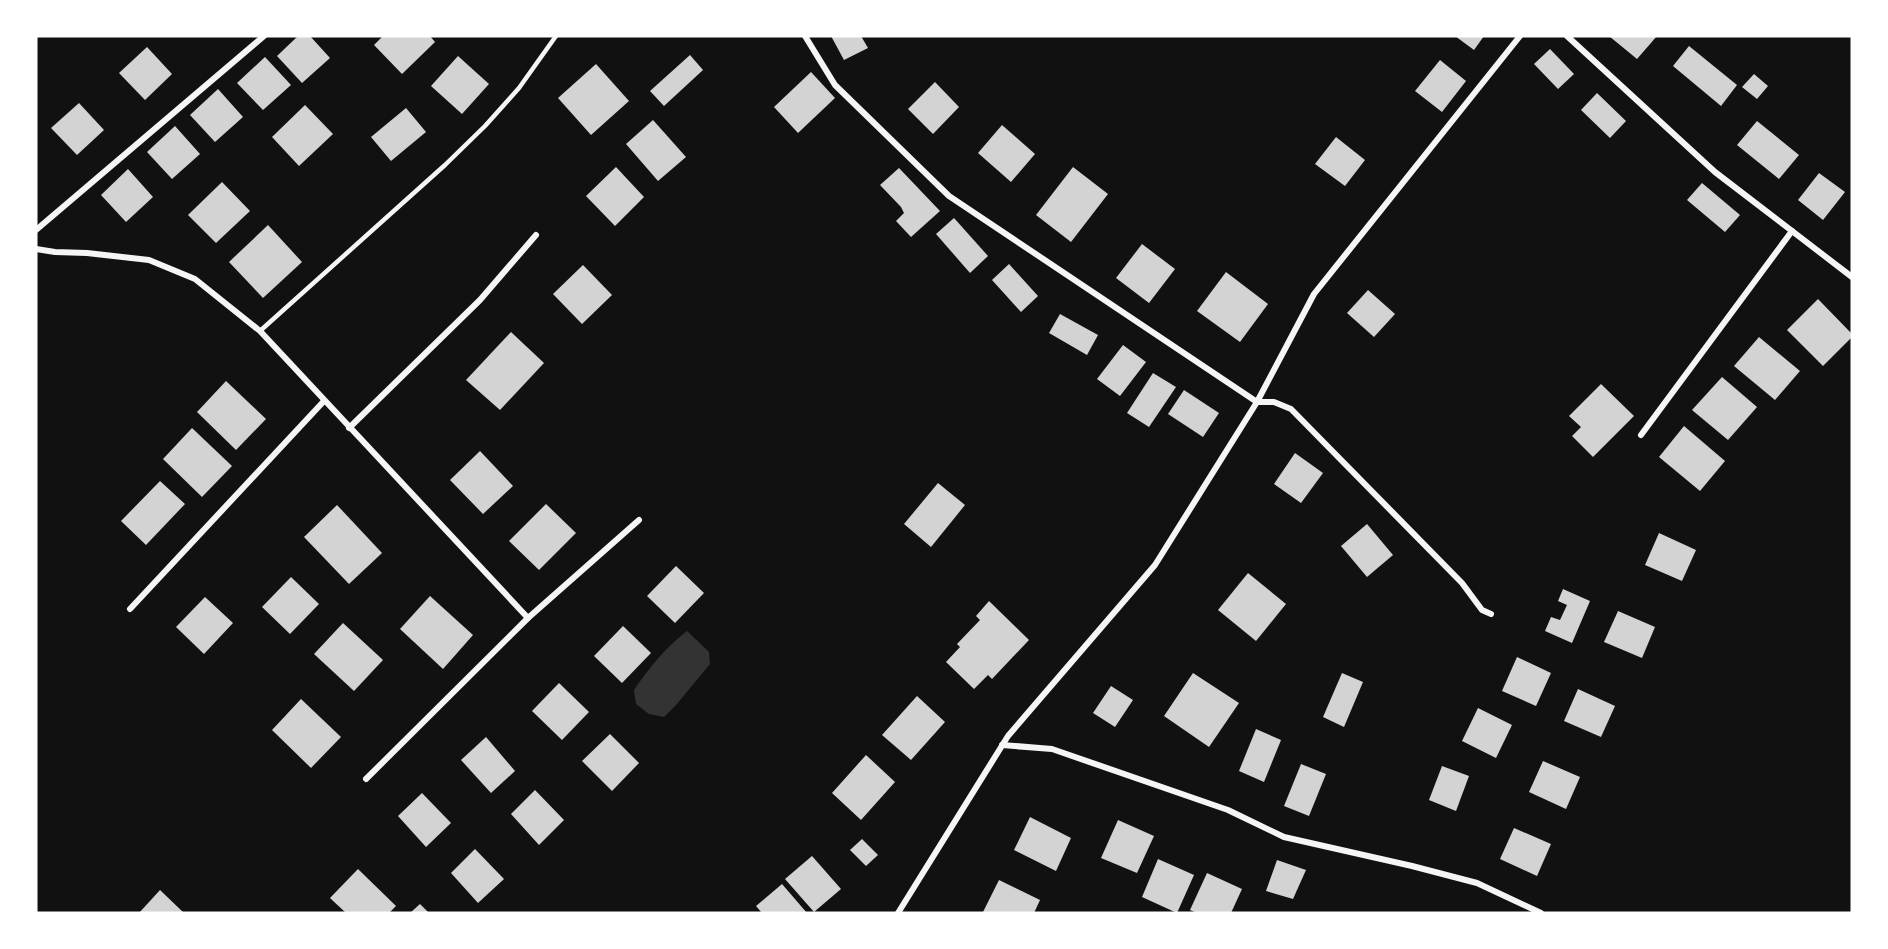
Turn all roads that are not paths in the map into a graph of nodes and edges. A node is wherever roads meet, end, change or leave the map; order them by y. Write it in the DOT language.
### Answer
graph roads {
  1 [pos="264,36"];
  2 [pos="556,36"];
  3 [pos="806,36"];
  4 [pos="1520,36"];
  5 [pos="1567,36"];
  6 [pos="36,230"];
  7 [pos="1792,231"];
  8 [pos="536,235"];
  9 [pos="36,249"];
  10 [pos="1852,277"];
  11 [pos="260,331"];
  12 [pos="324,400"];
  13 [pos="1257,402"];
  14 [pos="349,428"];
  15 [pos="1641,435"];
  16 [pos="639,520"];
  17 [pos="130,609"];
  18 [pos="1491,614"];
  19 [pos="528,618"];
  20 [pos="1002,745"];
  21 [pos="366,778"];
  22 [pos="898,913"];
  23 [pos="1541,913"];
  1 -- 6 [label="street"];
  2 -- 11 [label="lane"];
  3 -- 13 [label="street"];
  4 -- 13 [label="street"];
  5 -- 7 [label="street"];
  7 -- 10 [label="street"];
  7 -- 15 [label="street"];
  8 -- 14 [label="street"];
  9 -- 11 [label="street"];
  11 -- 12 [label="street"];
  12 -- 14 [label="street"];
  12 -- 17 [label="street"];
  13 -- 18 [label="street"];
  13 -- 20 [label="street"];
  14 -- 19 [label="street"];
  16 -- 19 [label="street"];
  19 -- 21 [label="street"];
  20 -- 22 [label="street"];
  20 -- 23 [label="street"];
}
